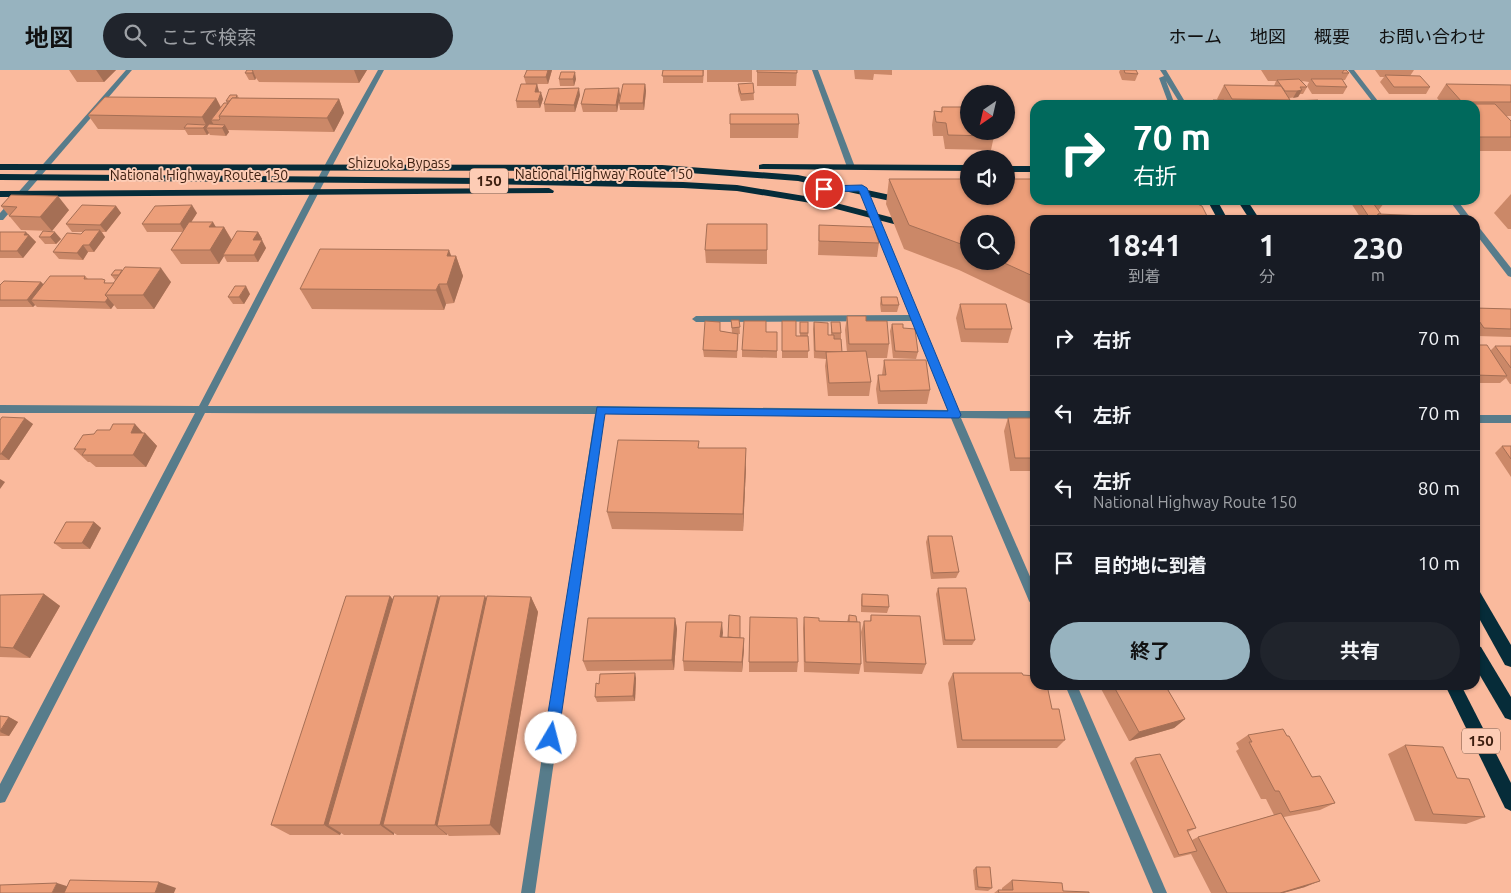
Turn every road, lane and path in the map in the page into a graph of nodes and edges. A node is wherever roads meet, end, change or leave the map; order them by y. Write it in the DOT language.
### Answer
graph roads {
  1 [pos="129,70"];
  2 [pos="381,70"];
  3 [pos="815,70"];
  4 [pos="1161,70"];
  5 [pos="1350,70"];
  6 [pos="1170,100"];
  7 [pos="1181,100"];
  8 [pos="1374,100"];
  9 [pos="0,160"];
  10 [pos="50,160"];
  11 [pos="331,161"];
  12 [pos="851,167"];
  13 [pos="0,168"];
  14 [pos="960,168"];
  15 [pos="1015,168"];
  16 [pos="1030,169"];
  17 [pos="0,177"];
  18 [pos="892,187"];
  19 [pos="862,188"];
  20 [pos="316,192"];
  21 [pos="0,194"];
  22 [pos="21,194"];
  23 [pos="914,204"];
  24 [pos="0,218"];
  25 [pos="922,230"];
  26 [pos="1480,234"];
  27 [pos="1511,274"];
  28 [pos="916,318"];
  29 [pos="696,319"];
  30 [pos="0,409"];
  31 [pos="202,409"];
  32 [pos="600,410"];
  33 [pos="955,415"];
  34 [pos="1030,415"];
  35 [pos="1480,419"];
  36 [pos="1511,419"];
  37 [pos="1030,589"];
  38 [pos="1480,607"];
  39 [pos="1480,660"];
  40 [pos="1511,660"];
  41 [pos="1073,690"];
  42 [pos="1454,690"];
  43 [pos="1454,690"];
  44 [pos="1511,712"];
  45 [pos="0,797"];
  46 [pos="1511,797"];
  47 [pos="1511,802"];
  48 [pos="528,893"];
  49 [pos="1160,893"];
  1 -- 10 [label="street"];
  2 -- 11 [label="street"];
  3 -- 12 [label="street"];
  4 -- 6 [label="street"];
  4 -- 7 [label="street"];
  5 -- 8 [label="street"];
  9 -- 10 [label="highway, National Highway Route 150 / 150"];
  10 -- 11 [label="highway, National Highway Route 150 / 150"];
  10 -- 22 [label="street"];
  11 -- 12 [label="highway, National Highway Route 150 / 150"];
  11 -- 20 [label="street"];
  12 -- 14 [label="highway, National Highway Route 150 / 150"];
  13 -- 23 [label="highway, Shizuoka Bypass / 150"];
  15 -- 16 [label="highway"];
  17 -- 25 [label="highway, Shizuoka Bypass / 150"];
  18 -- 19 [label="highway, National Highway Route 150 / 150"];
  19 -- 20 [label="highway, National Highway Route 150 / 150"];
  19 -- 28 [label="street"];
  20 -- 22 [label="highway, National Highway Route 150 / 150"];
  20 -- 31 [label="street"];
  21 -- 22 [label="highway, National Highway Route 150 / 150"];
  22 -- 24 [label="street"];
  26 -- 27 [label="street"];
  28 -- 29 [label="street"];
  28 -- 33 [label="street"];
  30 -- 31 [label="street"];
  31 -- 32 [label="street"];
  31 -- 45 [label="street"];
  32 -- 33 [label="street"];
  32 -- 48 [label="street"];
  33 -- 34 [label="street"];
  33 -- 37 [label="street"];
  35 -- 36 [label="street"];
  38 -- 40 [label="highway"];
  39 -- 44 [label="highway, 150"];
  41 -- 49 [label="street"];
  42 -- 46 [label="highway, 150"];
  43 -- 47 [label="highway, 150"];
}
